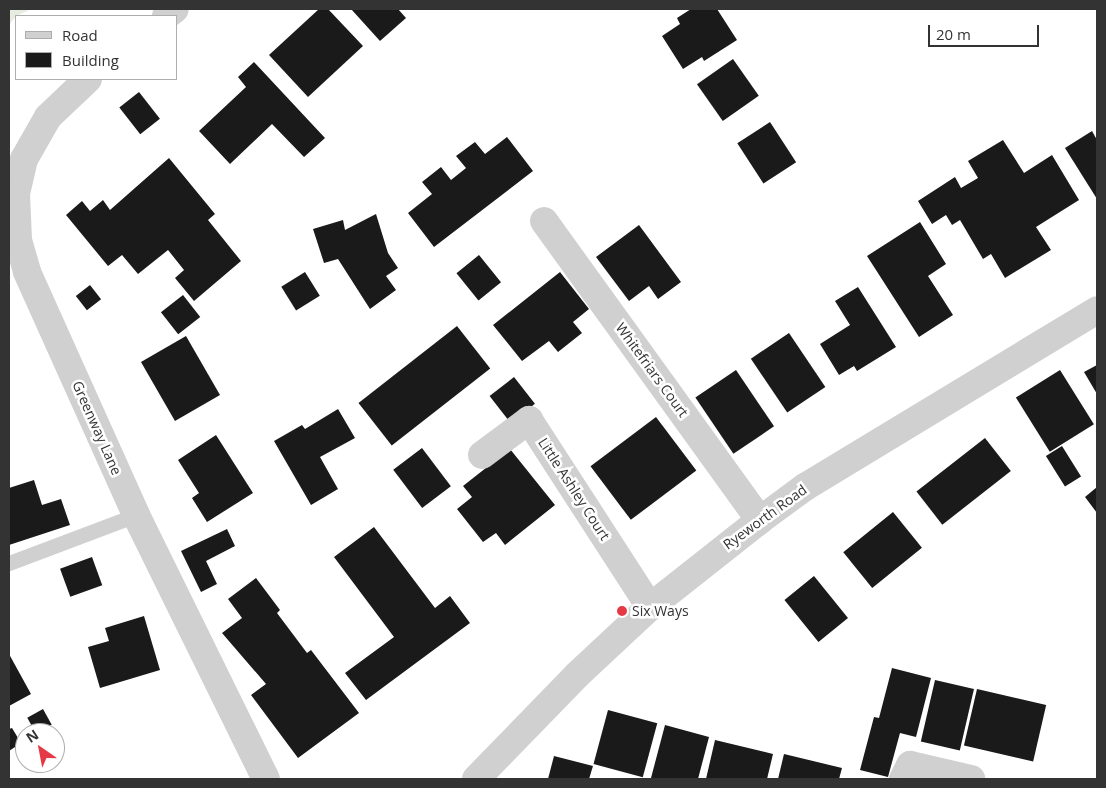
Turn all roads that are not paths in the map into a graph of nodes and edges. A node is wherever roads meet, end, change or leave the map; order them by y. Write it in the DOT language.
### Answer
graph roads {
  1 [pos="87,80"];
  2 [pos="544,221"];
  3 [pos="1097,310"];
  4 [pos="482,455"];
  5 [pos="136,515"];
  6 [pos="760,520"];
  7 [pos="9,563"];
  8 [pos="650,608"];
  9 [pos="266,779"];
  10 [pos="476,779"];
  11 [pos="903,779"];
  12 [pos="971,779"];
  1 -- 5 [label="street, Greenway Lane"];
  2 -- 6 [label="street, Whitefriars Court"];
  3 -- 6 [label="street, Ryeworth Road"];
  4 -- 8 [label="street, Little Ashley Court"];
  5 -- 7 [label="lane"];
  5 -- 9 [label="street, Greenway Lane"];
  6 -- 8 [label="street, Ryeworth Road"];
  8 -- 10 [label="street, Ryeworth Road"];
  11 -- 12 [label="street"];
}
